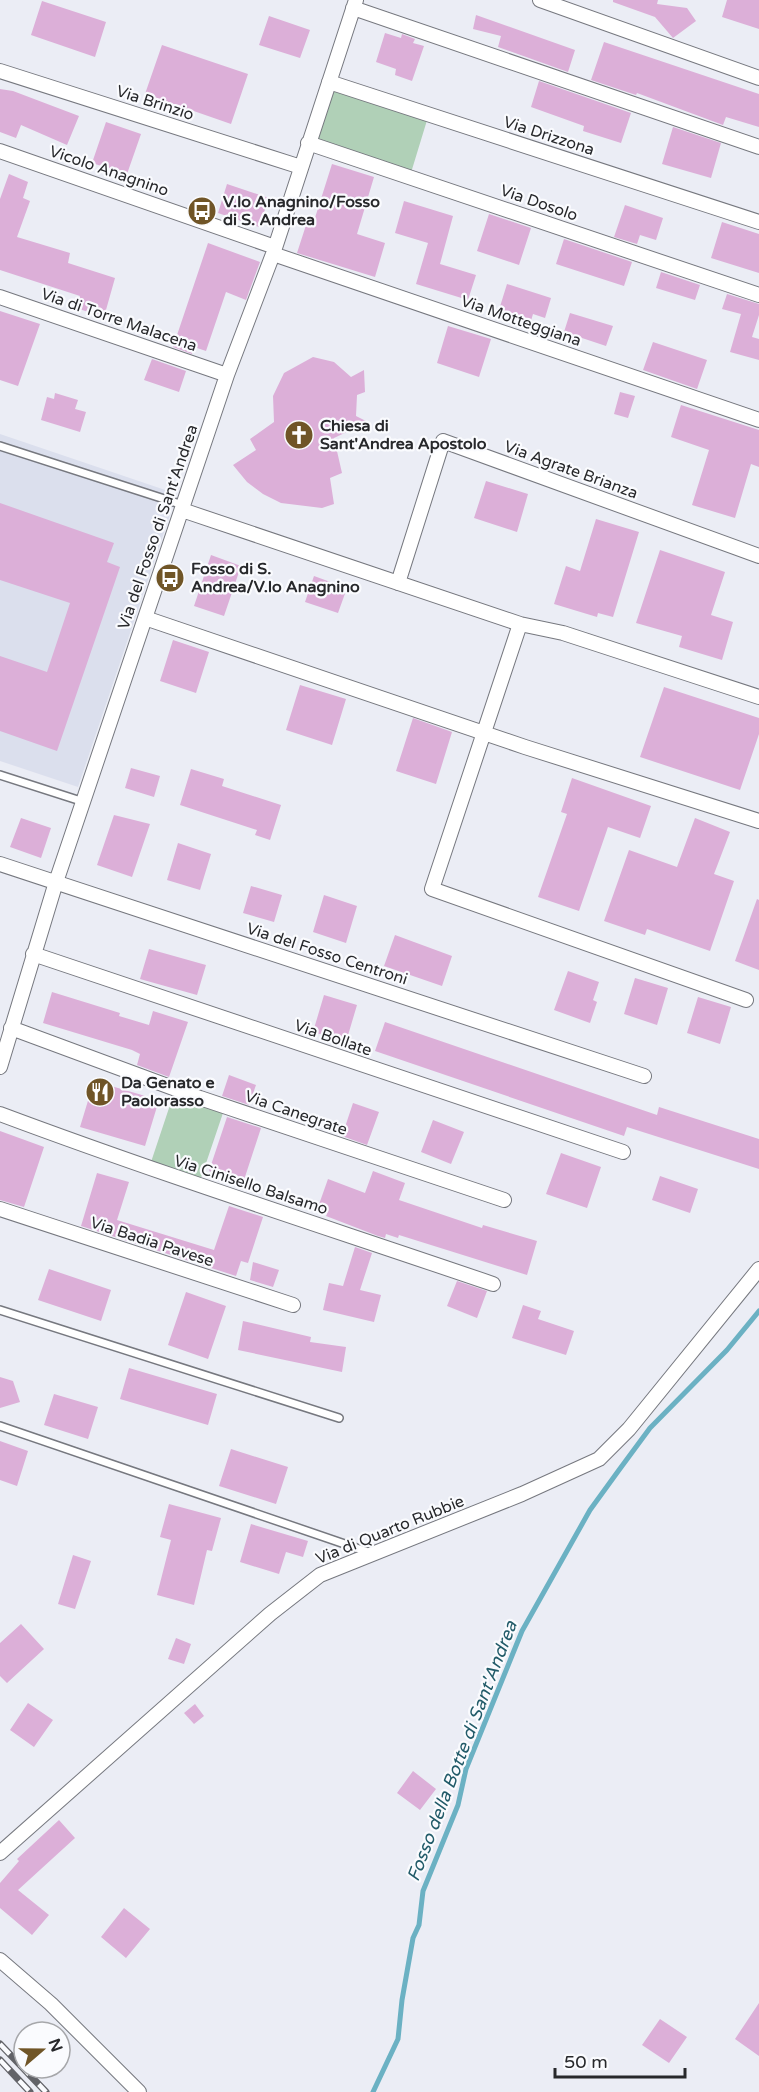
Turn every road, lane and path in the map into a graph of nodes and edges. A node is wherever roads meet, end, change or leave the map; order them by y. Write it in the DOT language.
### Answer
graph roads {
  1 [pos="540,0"];
  2 [pos="355,4"];
  3 [pos="0,71"];
  4 [pos="759,78"];
  5 [pos="329,82"];
  6 [pos="308,143"];
  7 [pos="759,147"];
  8 [pos="0,151"];
  9 [pos="301,167"];
  10 [pos="759,222"];
  11 [pos="274,250"];
  12 [pos="759,295"];
  13 [pos="0,297"];
  14 [pos="227,375"];
  15 [pos="759,420"];
  16 [pos="0,446"];
  17 [pos="182,507"];
  18 [pos="759,556"];
  19 [pos="398,583"];
  20 [pos="145,618"];
  21 [pos="520,624"];
  22 [pos="759,697"];
  23 [pos="484,732"];
  24 [pos="0,775"];
  25 [pos="84,802"];
  26 [pos="759,821"];
  27 [pos="0,864"];
  28 [pos="56,882"];
  29 [pos="33,954"];
  30 [pos="746,1000"];
  31 [pos="11,1028"];
  32 [pos="0,1067"];
  33 [pos="644,1076"];
  34 [pos="0,1114"];
  35 [pos="623,1152"];
  36 [pos="504,1200"];
  37 [pos="0,1209"];
  38 [pos="759,1269"];
  39 [pos="493,1284"];
  40 [pos="293,1305"];
  41 [pos="0,1310"];
  42 [pos="339,1418"];
  43 [pos="0,1426"];
  44 [pos="371,1553"];
  45 [pos="0,1853"];
  46 [pos="0,1960"];
  47 [pos="139,2092"];
  1 -- 4 [label="street"];
  2 -- 5 [label="street, Via del Fosso di Sant'Andrea"];
  2 -- 7 [label="street"];
  3 -- 9 [label="street, Via Brinzio"];
  5 -- 6 [label="street, Via del Fosso di Sant'Andrea"];
  5 -- 10 [label="street, Via Drizzona"];
  6 -- 9 [label="street, Via del Fosso di Sant'Andrea"];
  6 -- 12 [label="street, Via Dosolo"];
  8 -- 11 [label="street, Vicolo Anagnino"];
  9 -- 11 [label="street, Via del Fosso di Sant'Andrea"];
  11 -- 14 [label="street, Via del Fosso di Sant'Andrea"];
  11 -- 15 [label="street, Via Motteggiana"];
  13 -- 14 [label="street, Via di Torre Malacena"];
  14 -- 17 [label="street, Via del Fosso di Sant'Andrea"];
  16 -- 17 [label="lane"];
  17 -- 19 [label="street"];
  17 -- 20 [label="street, Via del Fosso di Sant'Andrea"];
  18 -- 19 [label="street, Via Agrate Brianza"];
  19 -- 21 [label="street"];
  20 -- 23 [label="street"];
  20 -- 25 [label="street, Via del Fosso di Sant'Andrea"];
  21 -- 22 [label="street"];
  21 -- 23 [label="street"];
  23 -- 26 [label="street"];
  23 -- 30 [label="street"];
  24 -- 25 [label="lane"];
  25 -- 28 [label="street, Via del Fosso di Sant'Andrea"];
  27 -- 28 [label="street, Via del Fosso Centroni"];
  28 -- 29 [label="street, Via del Fosso di Sant'Andrea"];
  28 -- 33 [label="street, Via del Fosso Centroni"];
  29 -- 31 [label="street, Via del Fosso di Sant'Andrea"];
  29 -- 35 [label="street, Via Bollate"];
  31 -- 32 [label="street, Via del Fosso di Sant'Andrea"];
  31 -- 36 [label="street, Via Canegrate"];
  34 -- 39 [label="street, Via Cinisello Balsamo"];
  37 -- 40 [label="street, Via Badia Pavese"];
  38 -- 44 [label="street, Via di Quarto Rubbie"];
  41 -- 42 [label="lane"];
  43 -- 44 [label="lane"];
  44 -- 45 [label="street, Via di Quarto Rubbie"];
  46 -- 47 [label="street"];
}
